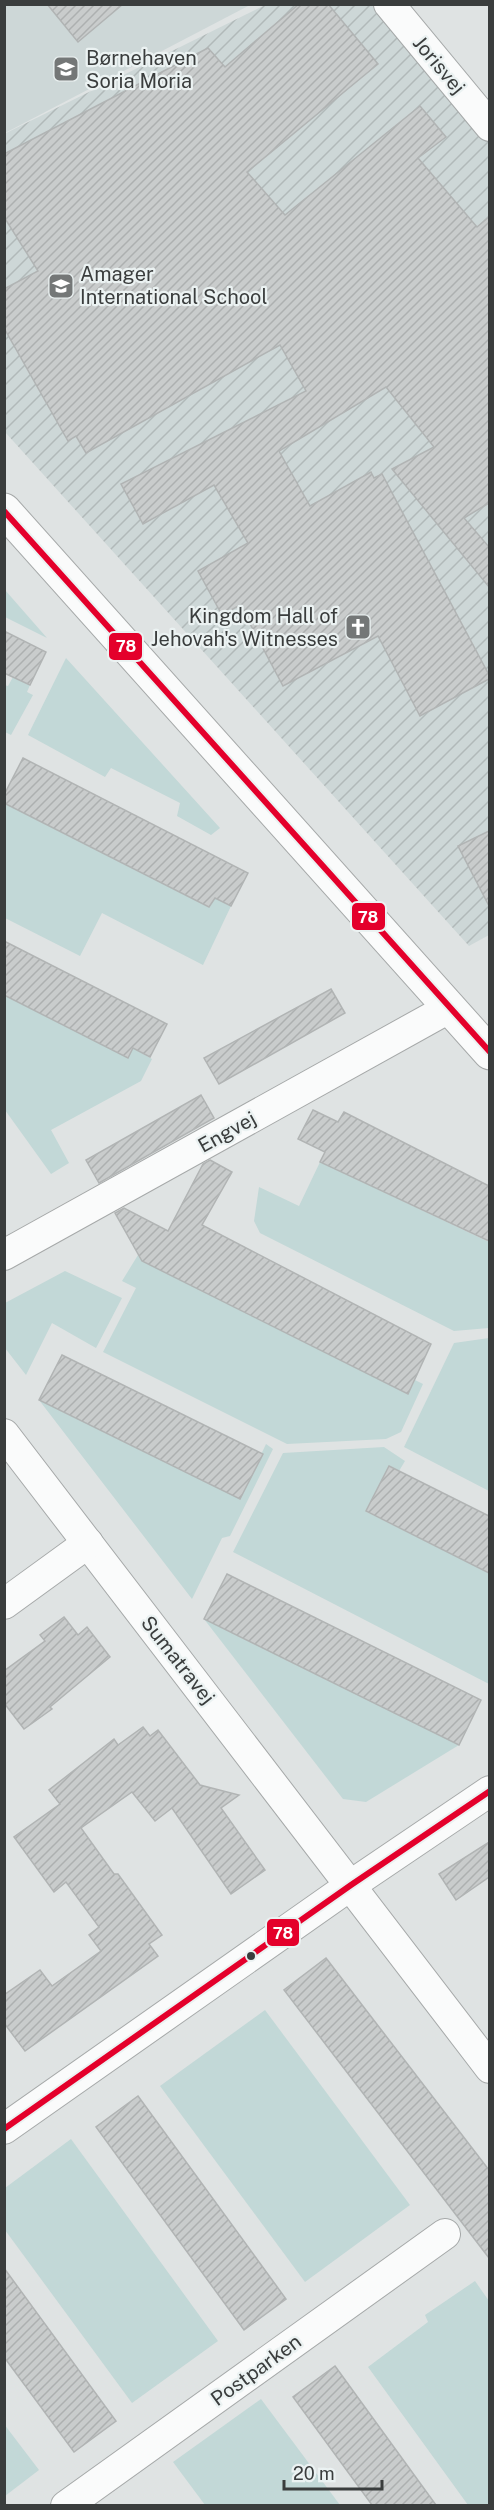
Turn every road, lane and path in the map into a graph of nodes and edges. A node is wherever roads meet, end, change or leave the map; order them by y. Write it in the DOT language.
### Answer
graph roads {
  1 [pos="389,4"];
  2 [pos="489,126"];
  3 [pos="4,510"];
  4 [pos="449,1008"];
  5 [pos="489,1053"];
  6 [pos="4,1255"];
  7 [pos="4,1434"];
  8 [pos="88,1543"];
  9 [pos="4,1604"];
  10 [pos="489,1791"];
  11 [pos="351,1885"];
  12 [pos="489,2068"];
  13 [pos="4,2129"];
  14 [pos="445,2234"];
  15 [pos="66,2505"];
  1 -- 2 [label="street, Jorisvej"];
  3 -- 4 [label="street"];
  4 -- 5 [label="street"];
  4 -- 6 [label="street, Engvej"];
  7 -- 8 [label="street, Sumatravej"];
  8 -- 9 [label="street"];
  8 -- 11 [label="street, Sumatravej"];
  10 -- 11 [label="street"];
  11 -- 12 [label="street, Sumatravej"];
  11 -- 13 [label="street"];
  14 -- 15 [label="street, Postparken"];
}
